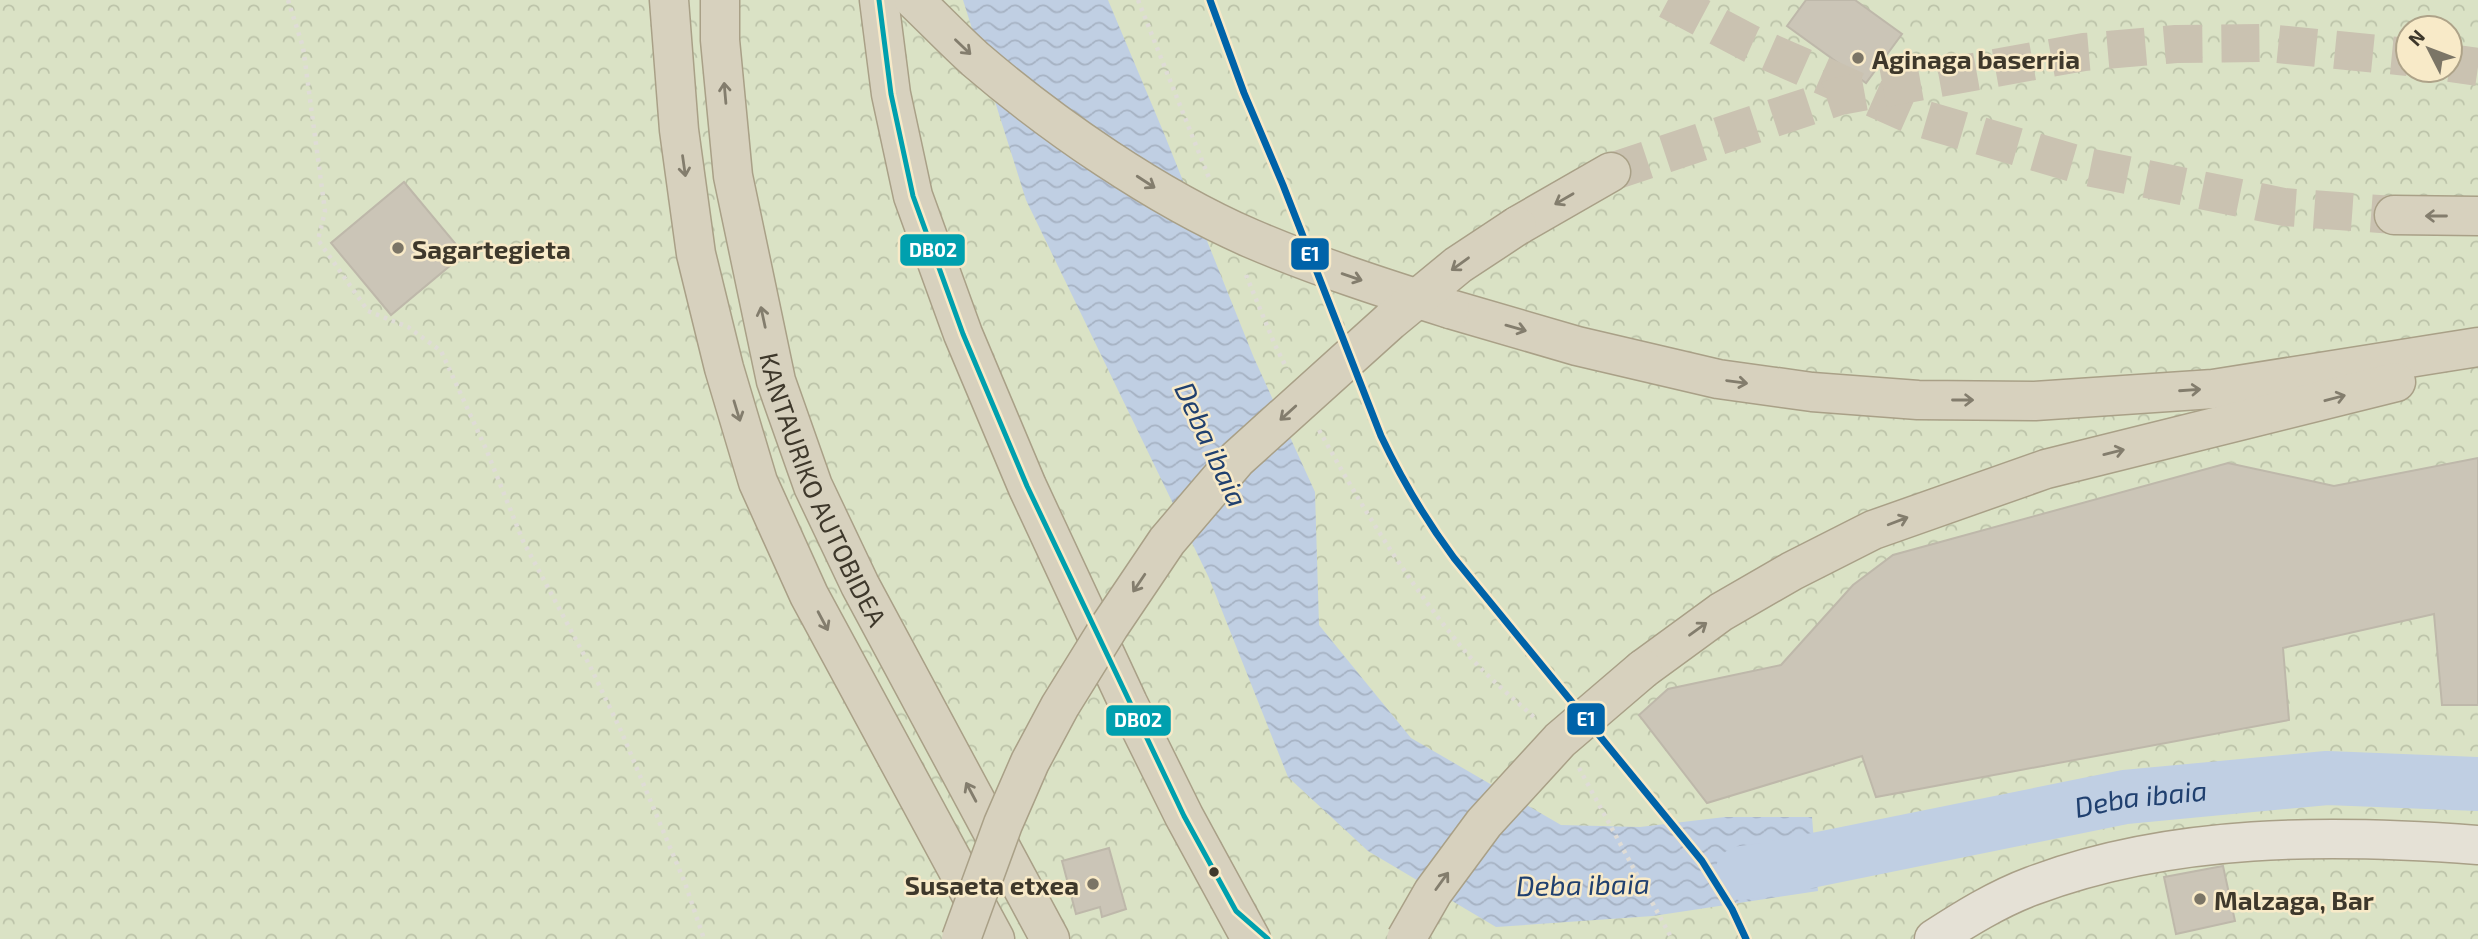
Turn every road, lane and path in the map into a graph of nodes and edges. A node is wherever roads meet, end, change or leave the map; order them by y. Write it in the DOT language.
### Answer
graph roads {
  1 [pos="288,0"];
  2 [pos="668,0"];
  3 [pos="720,0"];
  4 [pos="878,0"];
  5 [pos="914,0"];
  6 [pos="1611,172"];
  7 [pos="2394,215"];
  8 [pos="2478,216"];
  9 [pos="2478,346"];
  10 [pos="2478,360"];
  11 [pos="1577,765"];
  12 [pos="2478,845"];
  13 [pos="1243,925"];
  14 [pos="704,939"];
  15 [pos="961,939"];
  16 [pos="995,939"];
  17 [pos="1050,939"];
  18 [pos="1268,939"];
  19 [pos="1406,939"];
  20 [pos="1672,939"];
  21 [pos="1934,939"];
  1 -- 14 [label="path"];
  2 -- 16 [label="highway, KANTAURIKO AUTOBIDEA, one-way"];
  17 -- 3 [label="highway, KANTAURIKO AUTOBIDEA, one-way"];
  4 -- 13 [label="highway"];
  5 -- 9 [label="highway, one-way, bridge"];
  6 -- 15 [label="highway, one-way, bridge"];
  8 -- 7 [label="highway, one-way"];
  19 -- 10 [label="highway, one-way, bridge"];
  11 -- 20 [label="path"];
  12 -- 21 [label="main road"];
  13 -- 18 [label="highway"];
}
